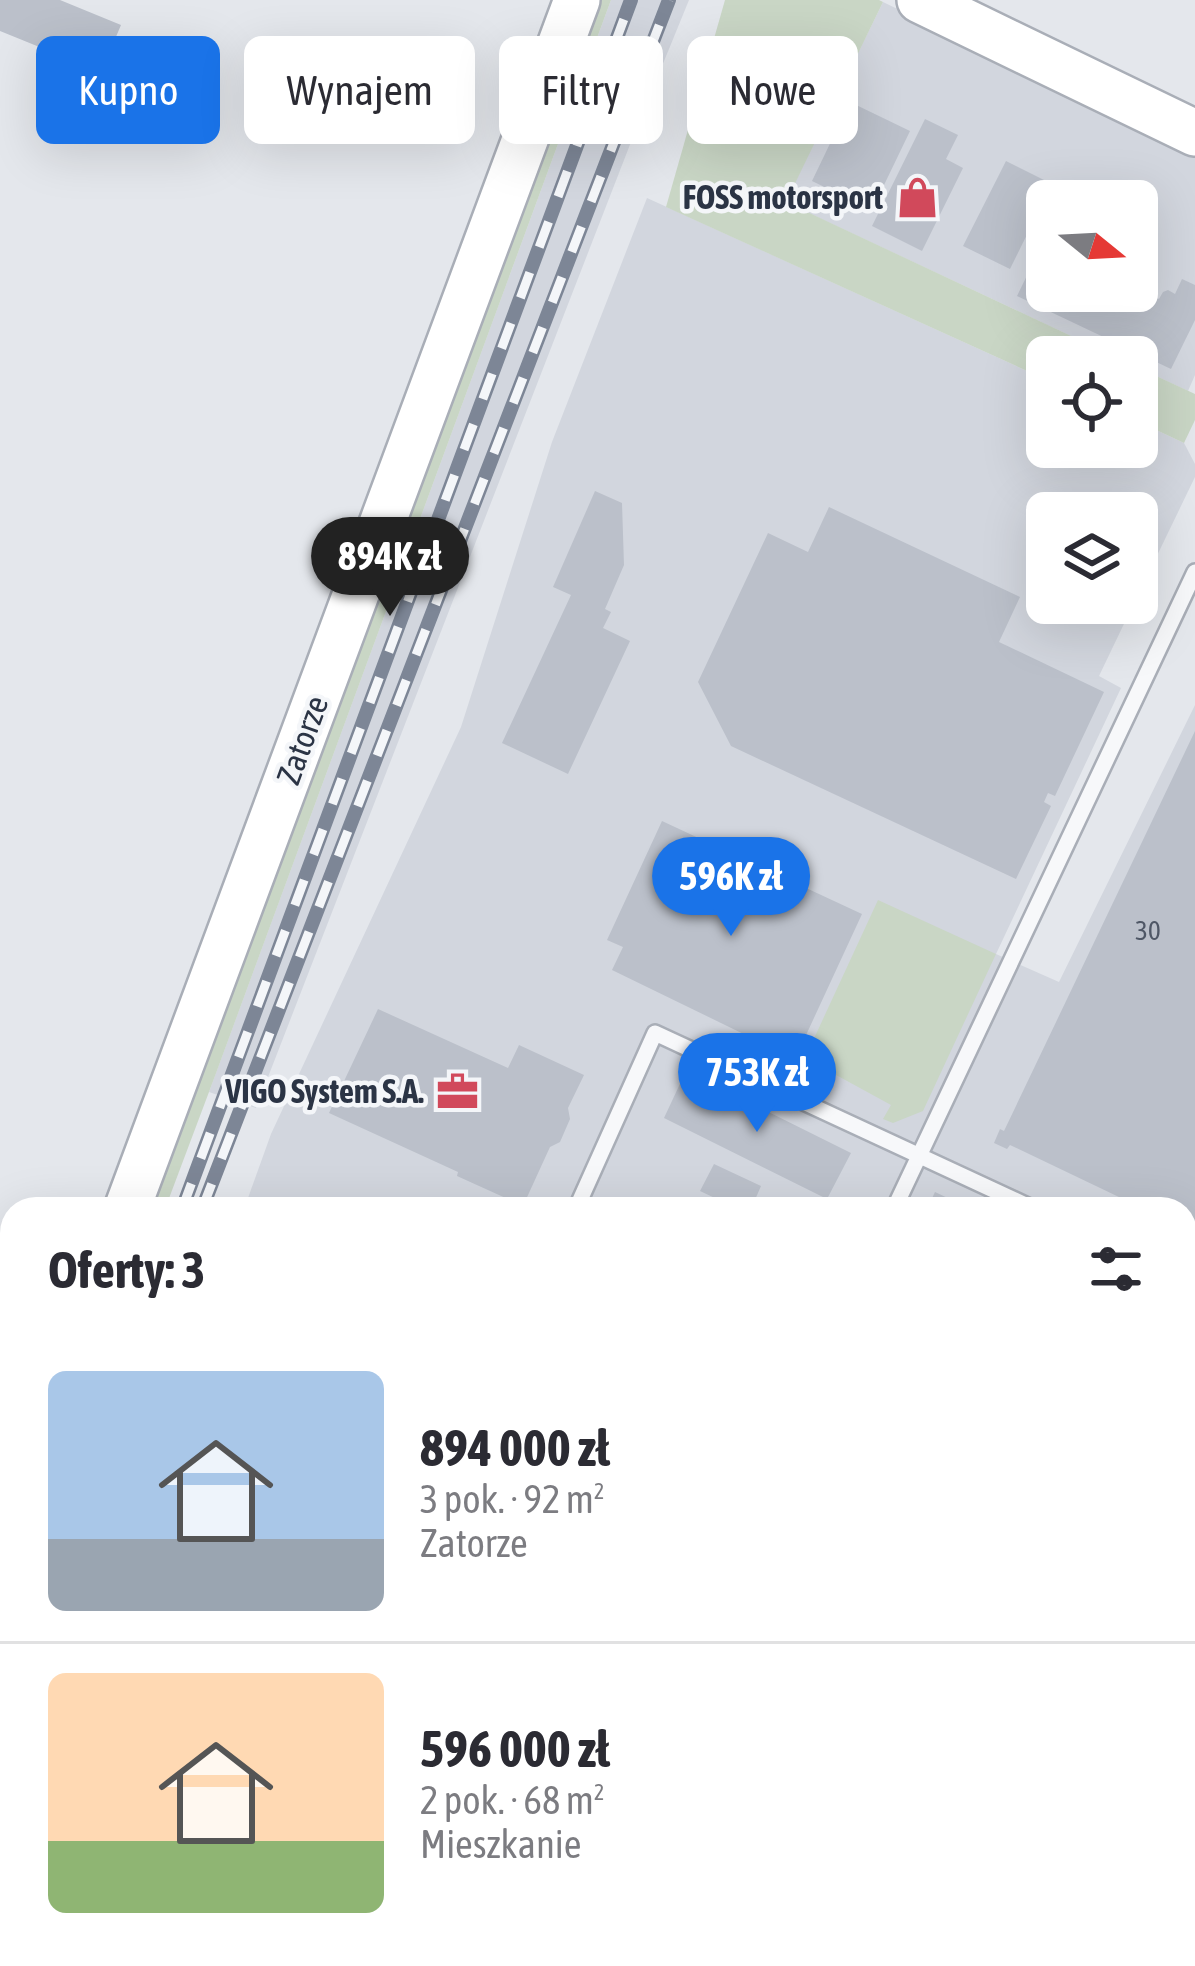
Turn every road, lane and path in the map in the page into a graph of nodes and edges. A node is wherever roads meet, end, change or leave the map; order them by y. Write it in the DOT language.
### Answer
graph roads {
  1 [pos="577,0"];
  2 [pos="920,0"];
  3 [pos="1195,133"];
  4 [pos="1195,572"];
  5 [pos="920,1154"];
  6 [pos="131,1197"];
  7 [pos="581,1197"];
  8 [pos="900,1197"];
  9 [pos="1009,1197"];
  1 -- 6 [label="street, Zatorze"];
  2 -- 3 [label="street"];
  4 -- 5 [label="lane"];
  5 -- 7 [label="lane"];
  5 -- 8 [label="lane"];
  5 -- 9 [label="lane"];
}
